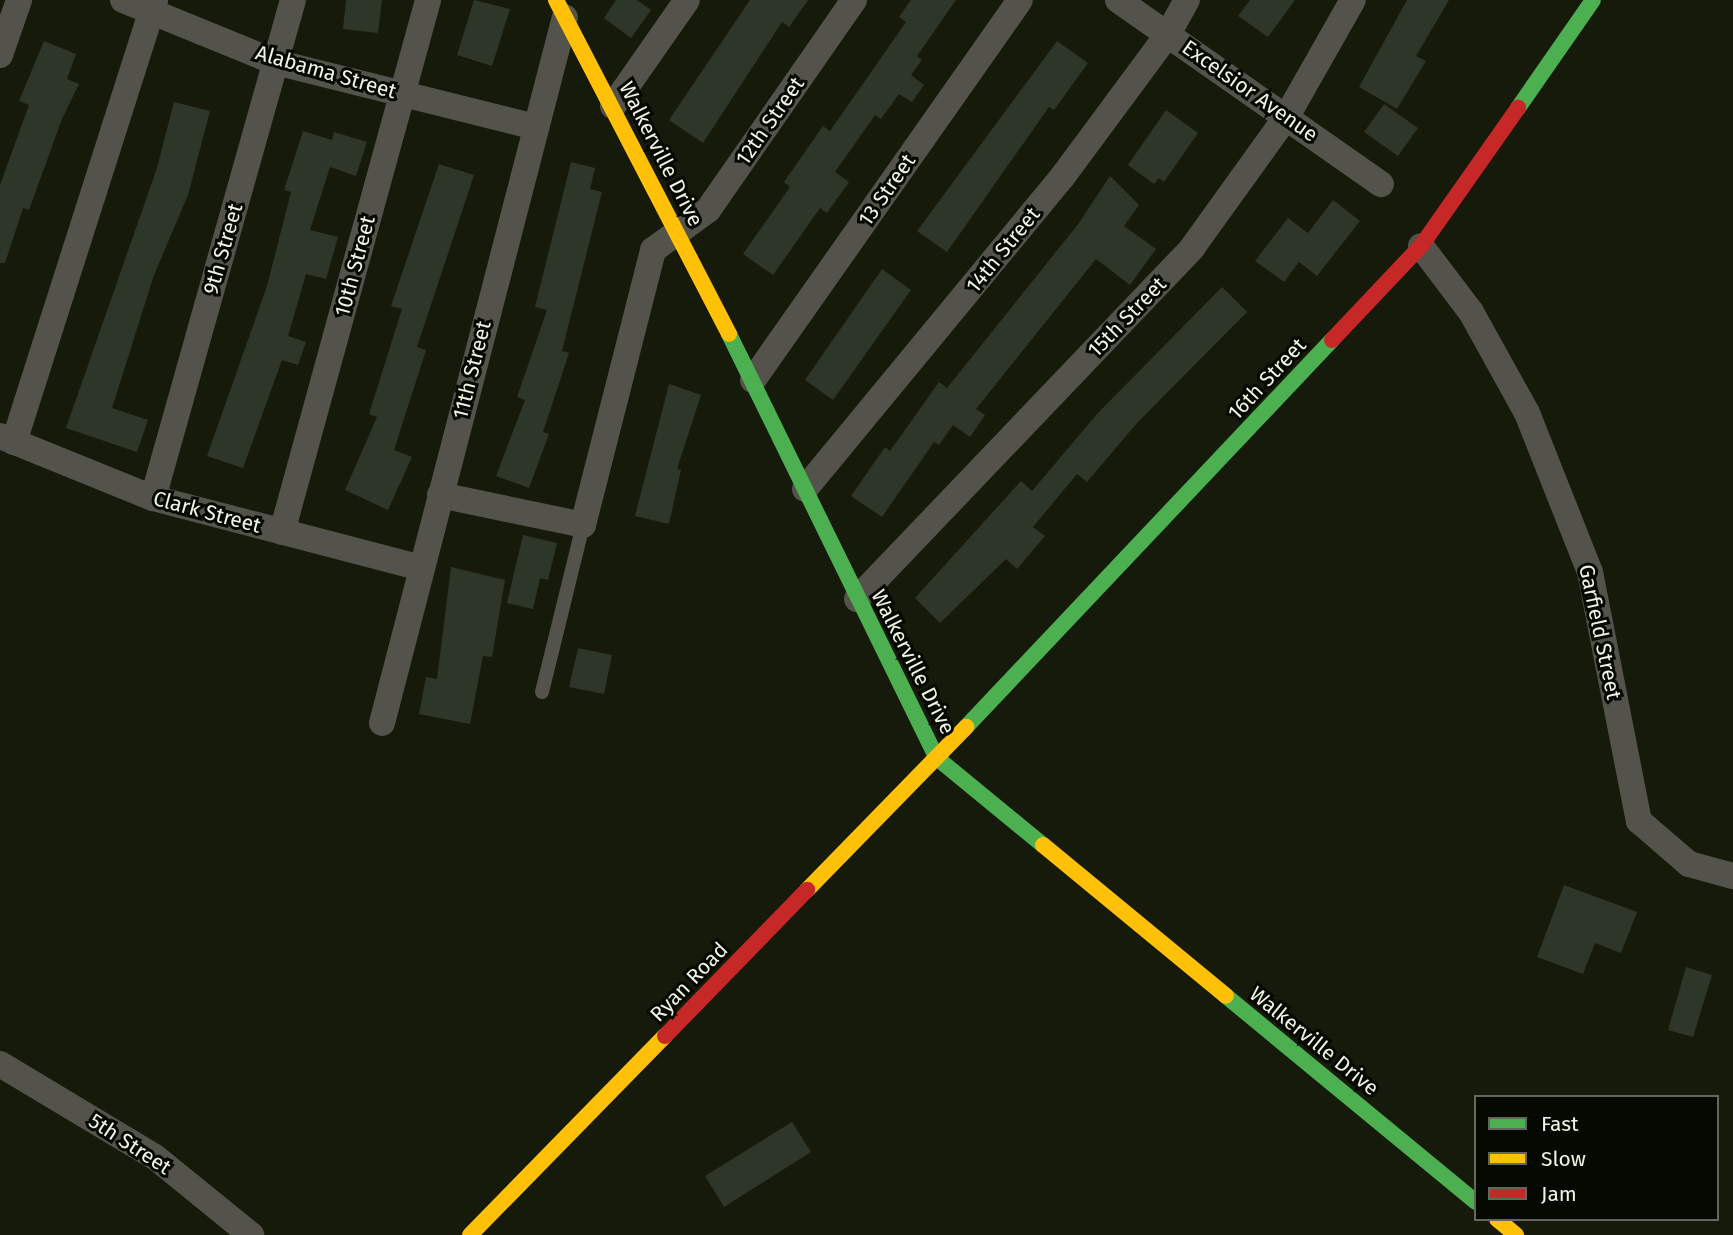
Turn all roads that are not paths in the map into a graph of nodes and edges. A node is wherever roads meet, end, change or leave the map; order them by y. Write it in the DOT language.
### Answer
graph roads {
  1 [pos="19,0"];
  2 [pos="123,0"];
  3 [pos="293,0"];
  4 [pos="428,0"];
  5 [pos="687,0"];
  6 [pos="854,0"];
  7 [pos="1020,0"];
  8 [pos="1118,0"];
  9 [pos="1187,0"];
  10 [pos="1353,0"];
  11 [pos="1593,0"];
  12 [pos="154,5"];
  13 [pos="560,8"];
  14 [pos="1168,34"];
  15 [pos="0,55"];
  16 [pos="275,62"];
  17 [pos="402,94"];
  18 [pos="613,106"];
  19 [pos="1287,116"];
  20 [pos="535,127"];
  21 [pos="1381,184"];
  22 [pos="677,231"];
  23 [pos="1421,246"];
  24 [pos="753,380"];
  25 [pos="7,439"];
  26 [pos="805,489"];
  27 [pos="440,495"];
  28 [pos="153,498"];
  29 [pos="583,525"];
  30 [pos="282,532"];
  31 [pos="422,568"];
  32 [pos="857,599"];
  33 [pos="542,692"];
  34 [pos="382,723"];
  35 [pos="937,758"];
  36 [pos="1733,876"];
  37 [pos="0,1064"];
  38 [pos="1474,1200"];
  39 [pos="1499,1221"];
  40 [pos="251,1235"];
  41 [pos="470,1235"];
  42 [pos="1516,1235"];
  1 -- 15 [label="street"];
  2 -- 12 [label="street, Alabama Street"];
  3 -- 16 [label="street, 9th Street"];
  4 -- 17 [label="street, 10th Street"];
  5 -- 18 [label="street"];
  6 -- 22 [label="street, 12th Street"];
  7 -- 24 [label="street, 13 Street"];
  8 -- 14 [label="street, Excelsior Avenue"];
  9 -- 14 [label="street, 14th Street"];
  10 -- 19 [label="street, 15th Street"];
  11 -- 23 [label="street, 16th Street"];
  12 -- 16 [label="street, Alabama Street"];
  12 -- 25 [label="street"];
  13 -- 18 [label="street, Walkerville Drive"];
  13 -- 20 [label="street, 11th Street"];
  14 -- 19 [label="street, Excelsior Avenue"];
  14 -- 26 [label="street, 14th Street"];
  16 -- 17 [label="street, Alabama Street"];
  16 -- 28 [label="street, 9th Street"];
  17 -- 20 [label="street, Alabama Street"];
  17 -- 30 [label="street, 10th Street"];
  18 -- 22 [label="street, Walkerville Drive"];
  19 -- 21 [label="street, Excelsior Avenue"];
  19 -- 32 [label="street, 15th Street"];
  20 -- 27 [label="street, 11th Street"];
  22 -- 24 [label="street, Walkerville Drive"];
  22 -- 29 [label="street"];
  23 -- 35 [label="street, 16th Street"];
  23 -- 36 [label="street, Garfield Street"];
  24 -- 26 [label="street, Walkerville Drive"];
  25 -- 28 [label="street, Clark Street"];
  26 -- 32 [label="street, Walkerville Drive"];
  27 -- 29 [label="street"];
  27 -- 31 [label="street, 11th Street"];
  28 -- 30 [label="street, Clark Street"];
  29 -- 33 [label="lane"];
  30 -- 31 [label="street, Clark Street"];
  31 -- 34 [label="street, 11th Street"];
  32 -- 35 [label="street, Walkerville Drive"];
  35 -- 38 [label="street, Walkerville Drive"];
  35 -- 41 [label="street, Ryan Road"];
  37 -- 40 [label="street, 5th Street"];
  39 -- 42 [label="street"];
}
